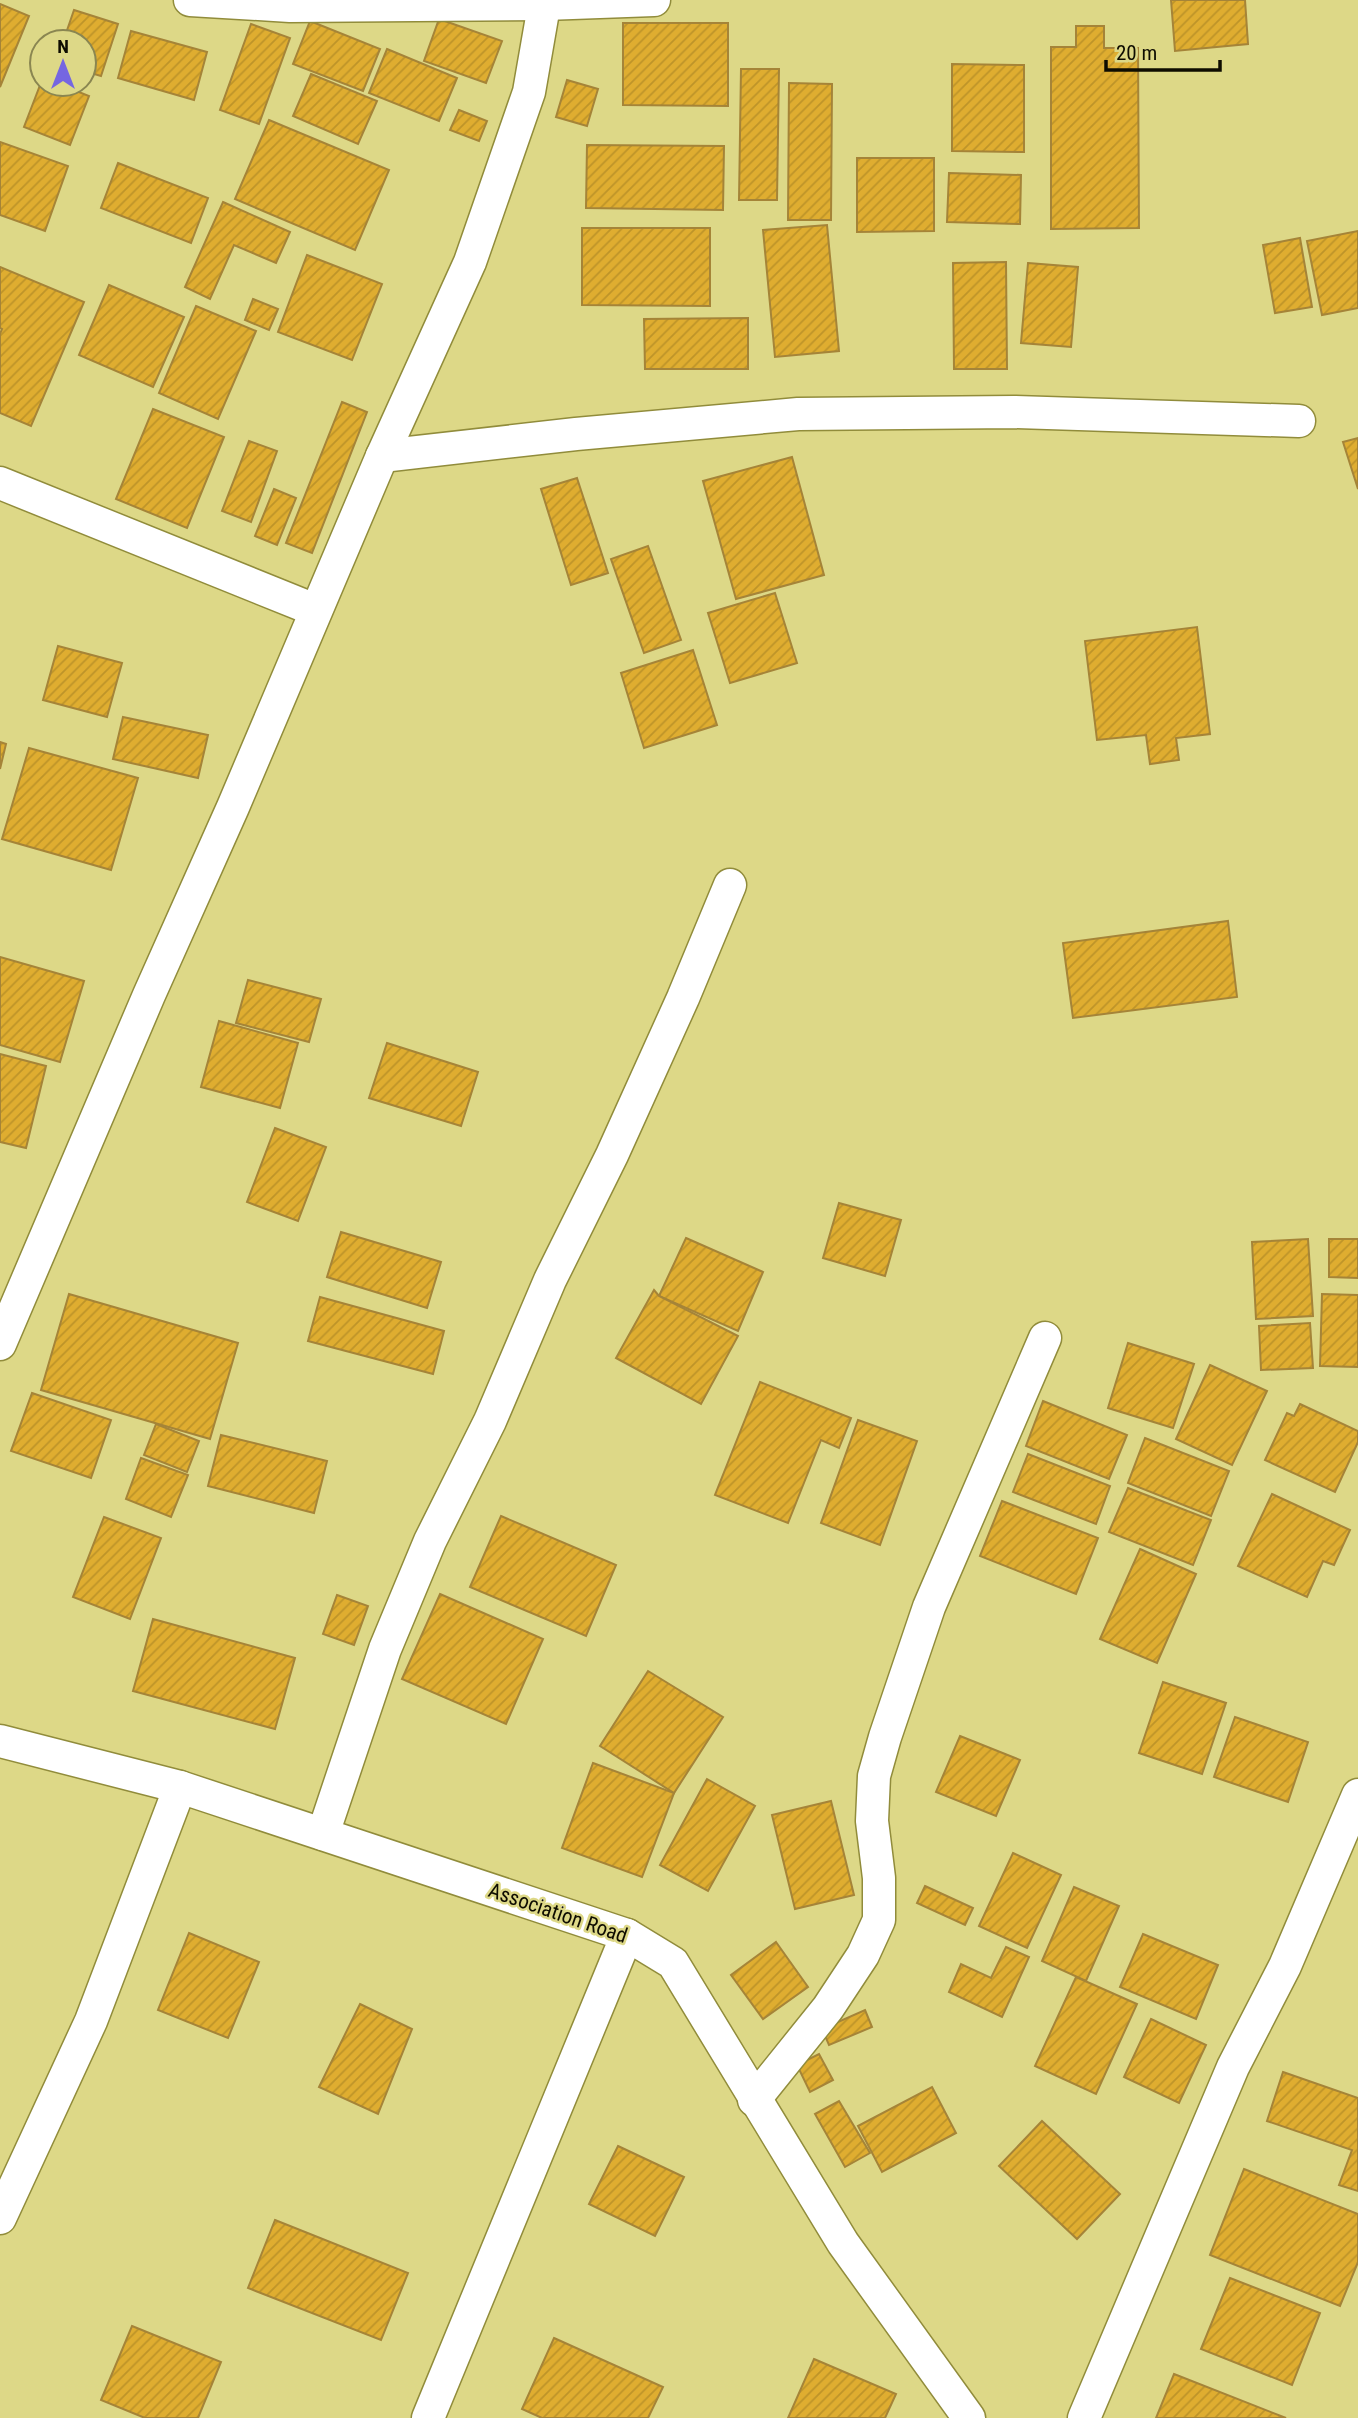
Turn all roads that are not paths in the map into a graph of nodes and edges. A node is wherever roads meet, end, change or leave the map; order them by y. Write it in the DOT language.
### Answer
graph roads {
  1 [pos="190,0"];
  2 [pos="654,0"];
  3 [pos="545,2"];
  4 [pos="1299,421"];
  5 [pos="382,456"];
  6 [pos="0,483"];
  7 [pos="315,610"];
  8 [pos="730,885"];
  9 [pos="1045,1338"];
  10 [pos="0,1344"];
  11 [pos="0,1741"];
  12 [pos="180,1787"];
  13 [pos="1358,1795"];
  14 [pos="323,1835"];
  15 [pos="627,1935"];
  16 [pos="754,2100"];
  17 [pos="0,2218"];
  18 [pos="960,2413"];
  19 [pos="428,2418"];
  20 [pos="1084,2418"];
  1 -- 3 [label="street"];
  2 -- 3 [label="street"];
  3 -- 5 [label="street"];
  4 -- 5 [label="street"];
  5 -- 7 [label="street"];
  6 -- 7 [label="street"];
  7 -- 10 [label="street"];
  8 -- 14 [label="street"];
  9 -- 16 [label="street"];
  11 -- 12 [label="street, Association Road"];
  12 -- 14 [label="street, Association Road"];
  12 -- 17 [label="street"];
  13 -- 20 [label="street"];
  14 -- 15 [label="street, Association Road"];
  15 -- 16 [label="street, Association Road"];
  15 -- 19 [label="street"];
  16 -- 18 [label="street, Association Road"];
}
